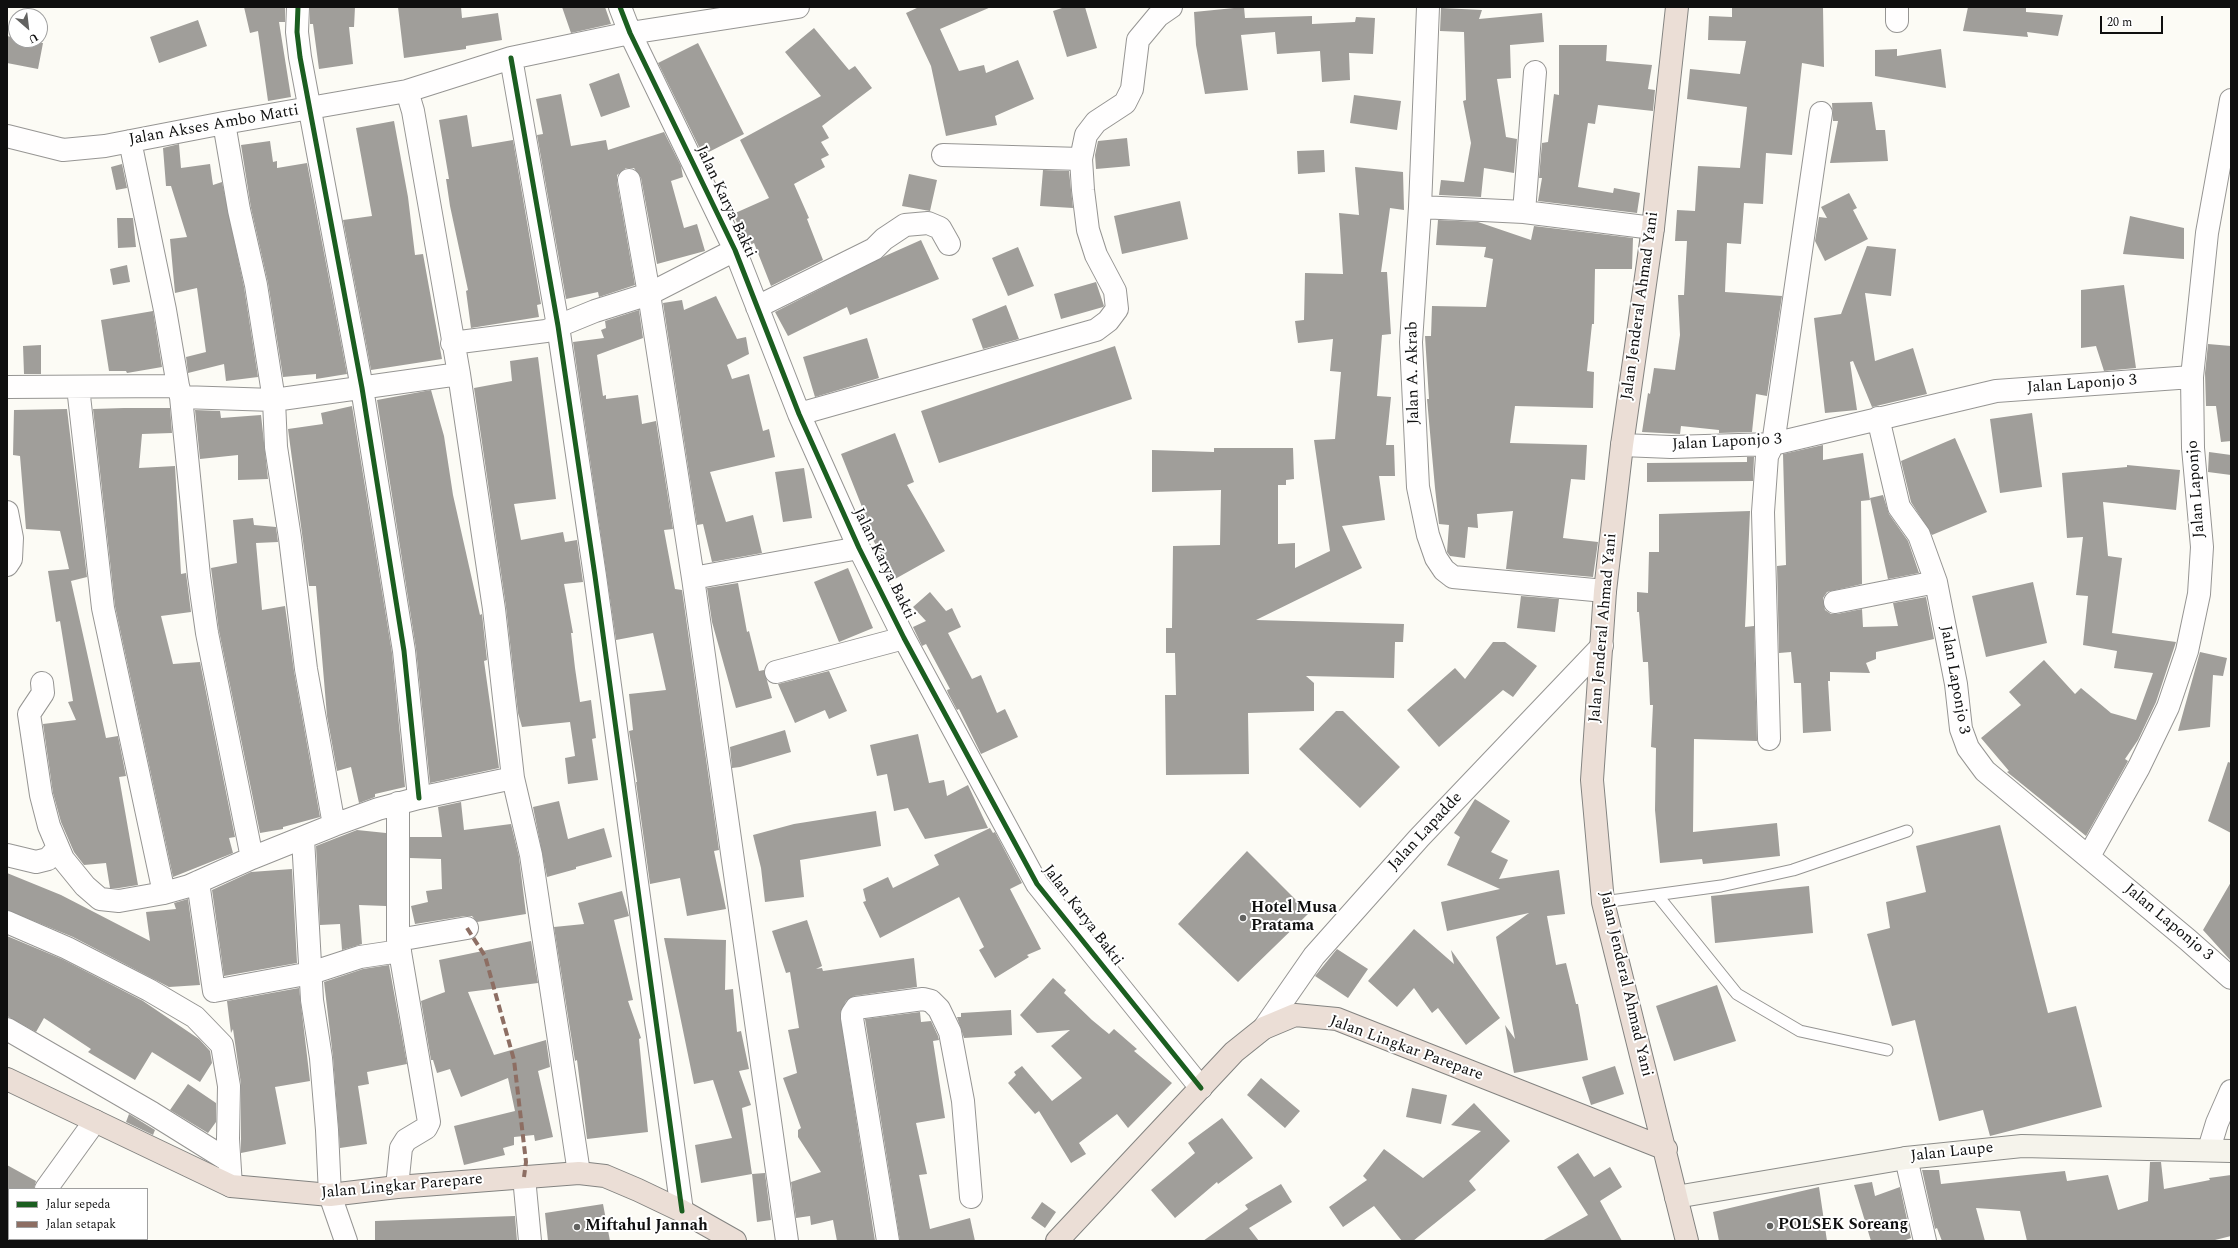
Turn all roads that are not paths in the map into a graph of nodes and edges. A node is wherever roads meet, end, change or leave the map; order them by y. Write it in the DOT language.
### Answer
graph roads {
  1 [pos="298,7"];
  2 [pos="620,7"];
  3 [pos="798,7"];
  4 [pos="1171,7"];
  5 [pos="1428,7"];
  6 [pos="1677,7"];
  7 [pos="630,33"];
  8 [pos="511,58"];
  9 [pos="1535,72"];
  10 [pos="407,90"];
  11 [pos="2231,100"];
  12 [pos="309,109"];
  13 [pos="1821,114"];
  14 [pos="224,123"];
  15 [pos="7,136"];
  16 [pos="130,141"];
  17 [pos="943,155"];
  18 [pos="1081,159"];
  19 [pos="629,180"];
  20 [pos="1420,207"];
  21 [pos="1524,212"];
  22 [pos="1653,228"];
  23 [pos="949,244"];
  24 [pos="735,250"];
  25 [pos="649,294"];
  26 [pos="757,307"];
  27 [pos="558,326"];
  28 [pos="452,343"];
  29 [pos="459,374"];
  30 [pos="2192,377"];
  31 [pos="7,387"];
  32 [pos="78,387"];
  33 [pos="362,388"];
  34 [pos="180,392"];
  35 [pos="274,400"];
  36 [pos="799,414"];
  37 [pos="1878,418"];
  38 [pos="1773,444"];
  39 [pos="1622,445"];
  40 [pos="7,512"];
  41 [pos="859,548"];
  42 [pos="7,565"];
  43 [pos="694,578"];
  44 [pos="1936,582"];
  45 [pos="1605,591"];
  46 [pos="1835,602"];
  47 [pos="904,638"];
  48 [pos="1602,646"];
  49 [pos="776,672"];
  50 [pos="42,683"];
  51 [pos="1769,739"];
  52 [pos="513,778"];
  53 [pos="419,798"];
  54 [pos="398,803"];
  55 [pos="334,825"];
  56 [pos="1906,831"];
  57 [pos="303,838"];
  58 [pos="58,848"];
  59 [pos="7,855"];
  60 [pos="2088,856"];
  61 [pos="252,858"];
  62 [pos="198,882"];
  63 [pos="164,893"];
  64 [pos="1658,896"];
  65 [pos="1603,902"];
  66 [pos="7,922"];
  67 [pos="467,928"];
  68 [pos="399,945"];
  69 [pos="311,974"];
  70 [pos="2231,978"];
  71 [pos="1264,1028"];
  72 [pos="7,1029"];
  73 [pos="1887,1050"];
  74 [pos="7,1079"];
  75 [pos="1201,1088"];
  76 [pos="2231,1091"];
  77 [pos="96,1121"];
  78 [pos="1666,1149"];
  79 [pos="2209,1149"];
  80 [pos="2231,1151"];
  81 [pos="1906,1158"];
  82 [pos="229,1161"];
  83 [pos="579,1173"];
  84 [pos="524,1177"];
  85 [pos="231,1186"];
  86 [pos="47,1188"];
  87 [pos="397,1188"];
  88 [pos="330,1195"];
  89 [pos="971,1197"];
  90 [pos="1676,1197"];
  91 [pos="682,1211"];
  92 [pos="346,1241"];
  93 [pos="530,1241"];
  94 [pos="734,1241"];
  95 [pos="786,1241"];
  96 [pos="888,1241"];
  97 [pos="1057,1241"];
  98 [pos="1687,1241"];
  99 [pos="1925,1241"];
  1 -- 12 [label="street"];
  2 -- 7 [label="street, Jalan Karya Bakti"];
  3 -- 7 [label="street, Jalan Akses Ambo Matti"];
  4 -- 18 [label="street"];
  5 -- 20 [label="street, Jalan A. Akrab"];
  6 -- 22 [label="highway, Jalan Jenderal Ahmad Yani"];
  7 -- 8 [label="street, Jalan Akses Ambo Matti"];
  7 -- 24 [label="street, Jalan Karya Bakti"];
  8 -- 10 [label="street, Jalan Akses Ambo Matti"];
  8 -- 27 [label="street"];
  9 -- 21 [label="street"];
  10 -- 12 [label="street, Jalan Akses Ambo Matti"];
  10 -- 28 [label="street"];
  11 -- 30 [label="street, Jalan Laponjo"];
  12 -- 14 [label="street, Jalan Akses Ambo Matti"];
  12 -- 33 [label="street"];
  13 -- 38 [label="street"];
  14 -- 16 [label="street, Jalan Akses Ambo Matti"];
  14 -- 35 [label="street"];
  15 -- 16 [label="street, Jalan Akses Ambo Matti"];
  16 -- 34 [label="street"];
  17 -- 18 [label="street"];
  18 -- 36 [label="street"];
  19 -- 25 [label="street"];
  20 -- 21 [label="street"];
  20 -- 45 [label="street, Jalan A. Akrab"];
  21 -- 22 [label="street"];
  22 -- 39 [label="highway, Jalan Jenderal Ahmad Yani"];
  23 -- 26 [label="street"];
  24 -- 25 [label="street"];
  24 -- 26 [label="street, Jalan Karya Bakti"];
  25 -- 27 [label="street"];
  25 -- 43 [label="street"];
  26 -- 36 [label="street, Jalan Karya Bakti"];
  27 -- 28 [label="street"];
  27 -- 91 [label="street"];
  28 -- 29 [label="street"];
  29 -- 33 [label="street"];
  29 -- 52 [label="street"];
  30 -- 37 [label="street, Jalan Laponjo 3"];
  30 -- 60 [label="street, Jalan Laponjo"];
  31 -- 32 [label="street"];
  32 -- 34 [label="street"];
  32 -- 63 [label="street"];
  33 -- 35 [label="street"];
  33 -- 53 [label="street"];
  34 -- 35 [label="street"];
  34 -- 61 [label="street"];
  35 -- 55 [label="street"];
  36 -- 41 [label="street, Jalan Karya Bakti"];
  37 -- 38 [label="street, Jalan Laponjo 3"];
  37 -- 44 [label="street, Jalan Laponjo 3"];
  38 -- 39 [label="street, Jalan Laponjo 3"];
  38 -- 51 [label="street"];
  39 -- 45 [label="highway, Jalan Jenderal Ahmad Yani"];
  40 -- 42 [label="street"];
  41 -- 43 [label="street"];
  41 -- 47 [label="street, Jalan Karya Bakti"];
  43 -- 95 [label="street"];
  44 -- 46 [label="street"];
  44 -- 60 [label="street, Jalan Laponjo 3"];
  45 -- 48 [label="highway, Jalan Jenderal Ahmad Yani"];
  47 -- 49 [label="street"];
  47 -- 75 [label="street, Jalan Karya Bakti"];
  48 -- 65 [label="highway, Jalan Jenderal Ahmad Yani"];
  48 -- 71 [label="street, Jalan Lapadde"];
  50 -- 58 [label="street"];
  52 -- 53 [label="street"];
  52 -- 83 [label="street"];
  53 -- 54 [label="street"];
  54 -- 55 [label="street"];
  54 -- 68 [label="street"];
  55 -- 57 [label="street"];
  56 -- 64 [label="lane"];
  57 -- 61 [label="street"];
  57 -- 69 [label="street"];
  58 -- 59 [label="street"];
  58 -- 63 [label="street"];
  60 -- 70 [label="street, Jalan Laponjo 3"];
  61 -- 62 [label="street"];
  62 -- 63 [label="street"];
  62 -- 69 [label="street"];
  64 -- 65 [label="lane"];
  64 -- 73 [label="lane"];
  65 -- 78 [label="highway, Jalan Jenderal Ahmad Yani"];
  66 -- 82 [label="street"];
  67 -- 68 [label="street"];
  68 -- 69 [label="street"];
  68 -- 87 [label="street"];
  69 -- 88 [label="street"];
  71 -- 75 [label="highway, Jalan Lingkar Parepare"];
  71 -- 78 [label="highway, Jalan Lingkar Parepare"];
  72 -- 82 [label="street"];
  74 -- 77 [label="highway, Jalan Lingkar Parepare"];
  75 -- 97 [label="highway, Jalan Lingkar Parepare"];
  76 -- 79 [label="street"];
  77 -- 85 [label="highway, Jalan Lingkar Parepare"];
  77 -- 86 [label="street"];
  78 -- 90 [label="highway, Jalan Jenderal Ahmad Yani"];
  79 -- 80 [label="street, Jalan Laupe"];
  79 -- 81 [label="street, Jalan Laupe"];
  81 -- 90 [label="street, Jalan Laupe"];
  81 -- 99 [label="street"];
  82 -- 85 [label="street"];
  83 -- 84 [label="highway, Jalan Lingkar Parepare"];
  83 -- 91 [label="highway, Jalan Lingkar Parepare"];
  84 -- 87 [label="highway, Jalan Lingkar Parepare"];
  84 -- 93 [label="street"];
  85 -- 88 [label="highway, Jalan Lingkar Parepare"];
  87 -- 88 [label="highway, Jalan Lingkar Parepare"];
  88 -- 92 [label="street"];
  89 -- 96 [label="street"];
  90 -- 98 [label="highway, Jalan Jenderal Ahmad Yani"];
  91 -- 94 [label="highway, Jalan Lingkar Parepare"];
}
